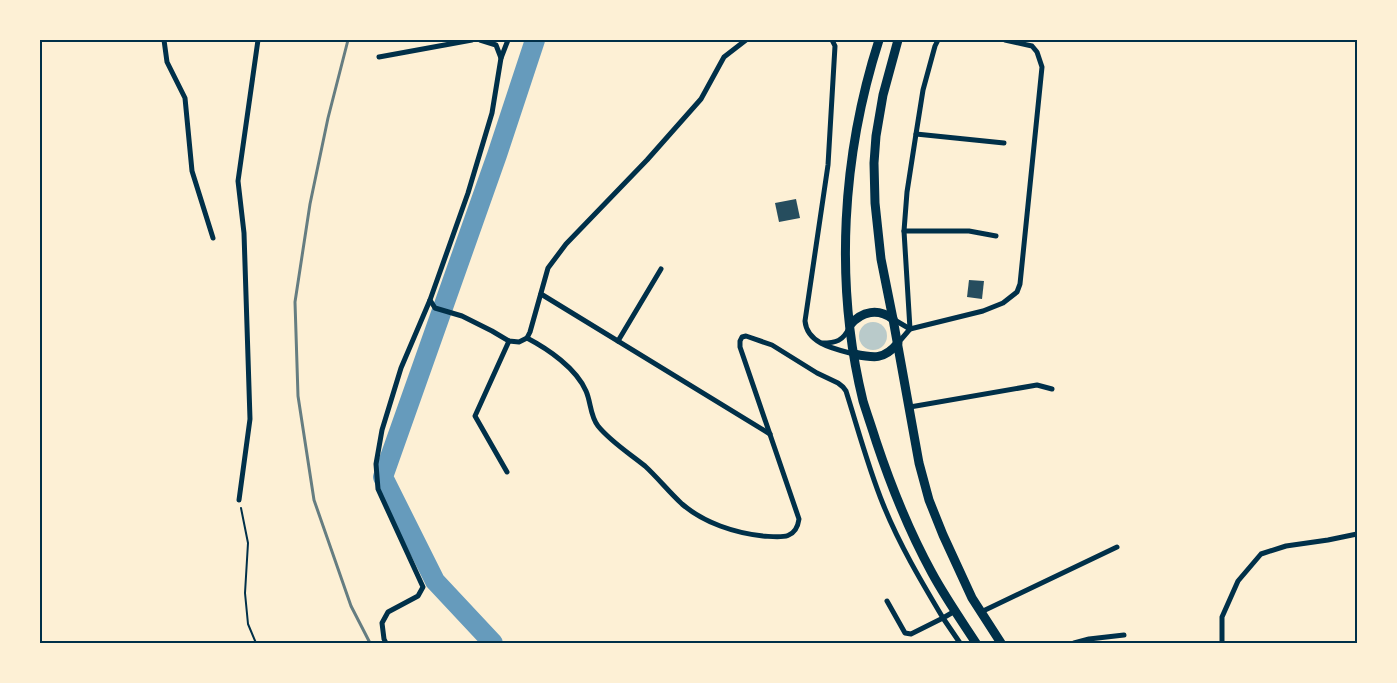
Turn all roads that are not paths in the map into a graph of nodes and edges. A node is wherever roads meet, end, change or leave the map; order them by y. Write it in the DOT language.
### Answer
graph roads {
  1 [pos="164,40"];
  2 [pos="258,40"];
  3 [pos="472,40"];
  4 [pos="480,40"];
  5 [pos="508,40"];
  6 [pos="746,40"];
  7 [pos="832,40"];
  8 [pos="879,40"];
  9 [pos="898,40"];
  10 [pos="938,40"];
  11 [pos="1005,40"];
  12 [pos="380,57"];
  13 [pos="501,58"];
  14 [pos="916,134"];
  15 [pos="1004,143"];
  16 [pos="904,231"];
  17 [pos="996,236"];
  18 [pos="212,238"];
  19 [pos="661,269"];
  20 [pos="541,294"];
  21 [pos="430,300"];
  22 [pos="893,319"];
  23 [pos="850,326"];
  24 [pos="910,329"];
  25 [pos="527,338"];
  26 [pos="509,341"];
  27 [pos="618,341"];
  28 [pos="821,343"];
  29 [pos="898,343"];
  30 [pos="854,354"];
  31 [pos="1052,389"];
  32 [pos="910,407"];
  33 [pos="770,434"];
  34 [pos="507,472"];
  35 [pos="239,500"];
  36 [pos="1357,534"];
  37 [pos="1117,547"];
  38 [pos="887,601"];
  39 [pos="955,611"];
  40 [pos="980,612"];
  41 [pos="943,618"];
  42 [pos="1124,635"];
  43 [pos="386,643"];
  44 [pos="960,643"];
  45 [pos="976,643"];
  46 [pos="1001,643"];
  47 [pos="1074,643"];
  48 [pos="1222,643"];
  1 -- 18 [label="street"];
  2 -- 35 [label="street"];
  3 -- 12 [label="street"];
  4 -- 13 [label="street"];
  5 -- 13 [label="street"];
  6 -- 20 [label="street"];
  7 -- 28 [label="street"];
  8 -- 23 [label="highway"];
  9 -- 22 [label="highway"];
  10 -- 14 [label="street"];
  11 -- 24 [label="street"];
  13 -- 21 [label="street"];
  14 -- 15 [label="street"];
  14 -- 16 [label="street"];
  16 -- 17 [label="street"];
  16 -- 24 [label="street"];
  19 -- 27 [label="street"];
  20 -- 25 [label="street"];
  20 -- 27 [label="street"];
  21 -- 26 [label="street"];
  21 -- 43 [label="street"];
  22 -- 23 [label="highway"];
  22 -- 24 [label="street"];
  22 -- 29 [label="highway"];
  23 -- 28 [label="street"];
  23 -- 30 [label="highway"];
  24 -- 29 [label="street"];
  25 -- 26 [label="street"];
  25 -- 33 [label="street"];
  26 -- 34 [label="street"];
  27 -- 33 [label="street"];
  28 -- 30 [label="street"];
  29 -- 30 [label="highway"];
  29 -- 32 [label="highway"];
  30 -- 39 [label="highway"];
  31 -- 32 [label="street"];
  32 -- 40 [label="highway"];
  33 -- 41 [label="street"];
  36 -- 48 [label="street"];
  37 -- 40 [label="street"];
  38 -- 41 [label="street"];
  39 -- 41 [label="street"];
  39 -- 45 [label="highway"];
  40 -- 46 [label="highway"];
  41 -- 44 [label="street"];
  42 -- 47 [label="street"];
}
